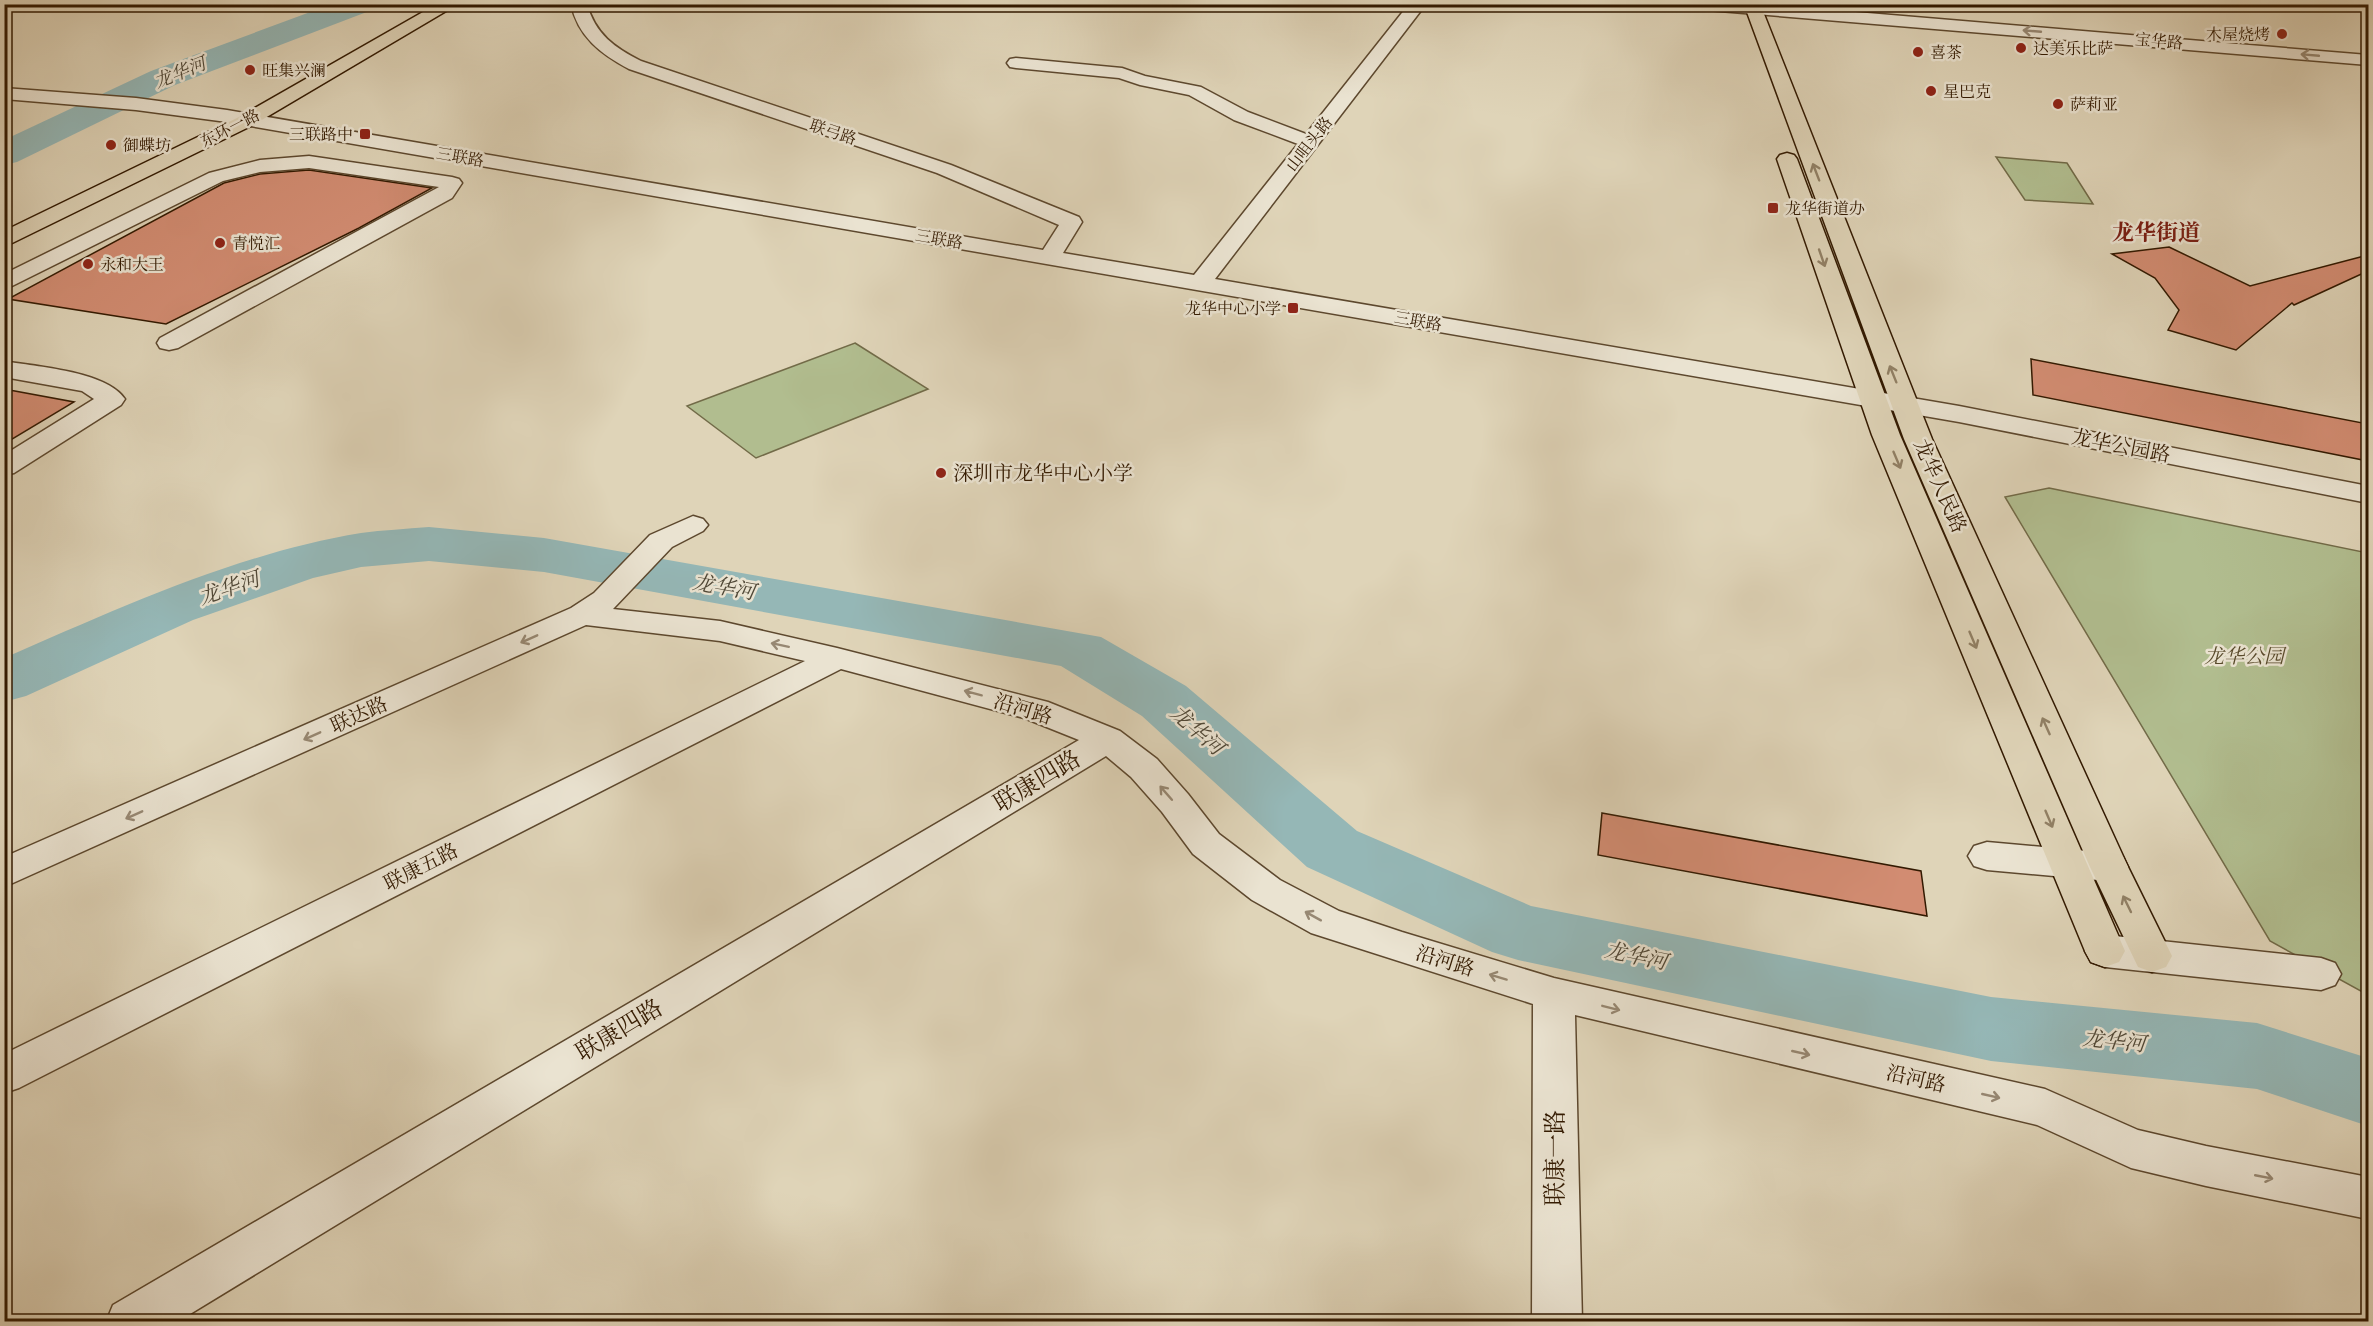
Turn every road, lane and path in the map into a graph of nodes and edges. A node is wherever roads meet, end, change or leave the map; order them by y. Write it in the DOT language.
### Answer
graph roads {
  1 [pos="429,4"];
  2 [pos="450,4"];
  3 [pos="579,4"];
  4 [pos="1418,4"];
  5 [pos="1695,4"];
  6 [pos="1743,6"];
  7 [pos="2368,60"];
  8 [pos="1016,63"];
  9 [pos="4,93"];
  10 [pos="236,118"];
  11 [pos="1311,142"];
  12 [pos="4,225"];
  13 [pos="4,240"];
  14 [pos="1049,258"];
  15 [pos="4,283"];
  16 [pos="1199,284"];
  17 [pos="169,343"];
  18 [pos="4,369"];
  19 [pos="1872,399"];
  20 [pos="1905,404"];
  21 [pos="4,467"];
  22 [pos="2368,495"];
  23 [pos="693,525"];
  24 [pos="582,615"];
  25 [pos="837,658"];
  26 [pos="1108,739"];
  27 [pos="1987,856"];
  28 [pos="2069,865"];
  29 [pos="2109,867"];
  30 [pos="4,873"];
  31 [pos="2105,951"];
  32 [pos="2152,956"];
  33 [pos="2321,974"];
  34 [pos="1554,994"];
  35 [pos="4,1075"];
  36 [pos="2368,1198"];
  37 [pos="131,1322"];
  38 [pos="1557,1322"];
  1 -- 10 [label="main road, 东环一路"];
  2 -- 10 [label="main road, 东环一路"];
  3 -- 14 [label="street, 联弓路"];
  4 -- 11 [label="street, 山咀头路"];
  5 -- 6 [label="street, 宝华路"];
  7 -- 6 [label="street, 宝华路, one-way"];
  6 -- 19 [label="main road, 龙华人民路, one-way"];
  20 -- 6 [label="main road, 龙华人民路, one-way"];
  8 -- 11 [label="street"];
  9 -- 10 [label="street, 三联路"];
  10 -- 12 [label="main road, 东环一路"];
  10 -- 13 [label="main road, 东环一路"];
  10 -- 14 [label="street, 三联路"];
  11 -- 16 [label="street, 山咀头路"];
  14 -- 16 [label="street, 三联路"];
  15 -- 17 [label="street"];
  16 -- 19 [label="street, 三联路"];
  18 -- 21 [label="street"];
  19 -- 20 [label="street, 龙华公园路"];
  19 -- 28 [label="main road, 龙华人民路, one-way"];
  20 -- 22 [label="street, 龙华公园路"];
  29 -- 20 [label="main road, 龙华人民路, one-way"];
  23 -- 24 [label="street, 联达路"];
  25 -- 24 [label="street, 沿河路, one-way"];
  24 -- 30 [label="street, 联达路, one-way"];
  26 -- 25 [label="street, 沿河路, one-way"];
  25 -- 35 [label="street, 联康五路"];
  34 -- 26 [label="street, 沿河路, one-way"];
  26 -- 37 [label="street, 联康四路"];
  27 -- 28 [label="street"];
  28 -- 29 [label="street"];
  28 -- 31 [label="main road, 龙华人民路"];
  32 -- 29 [label="main road, 龙华人民路, one-way"];
  31 -- 32 [label="street"];
  32 -- 33 [label="street"];
  34 -- 36 [label="street, 沿河路, one-way"];
  34 -- 38 [label="street, 联康一路"];
}
